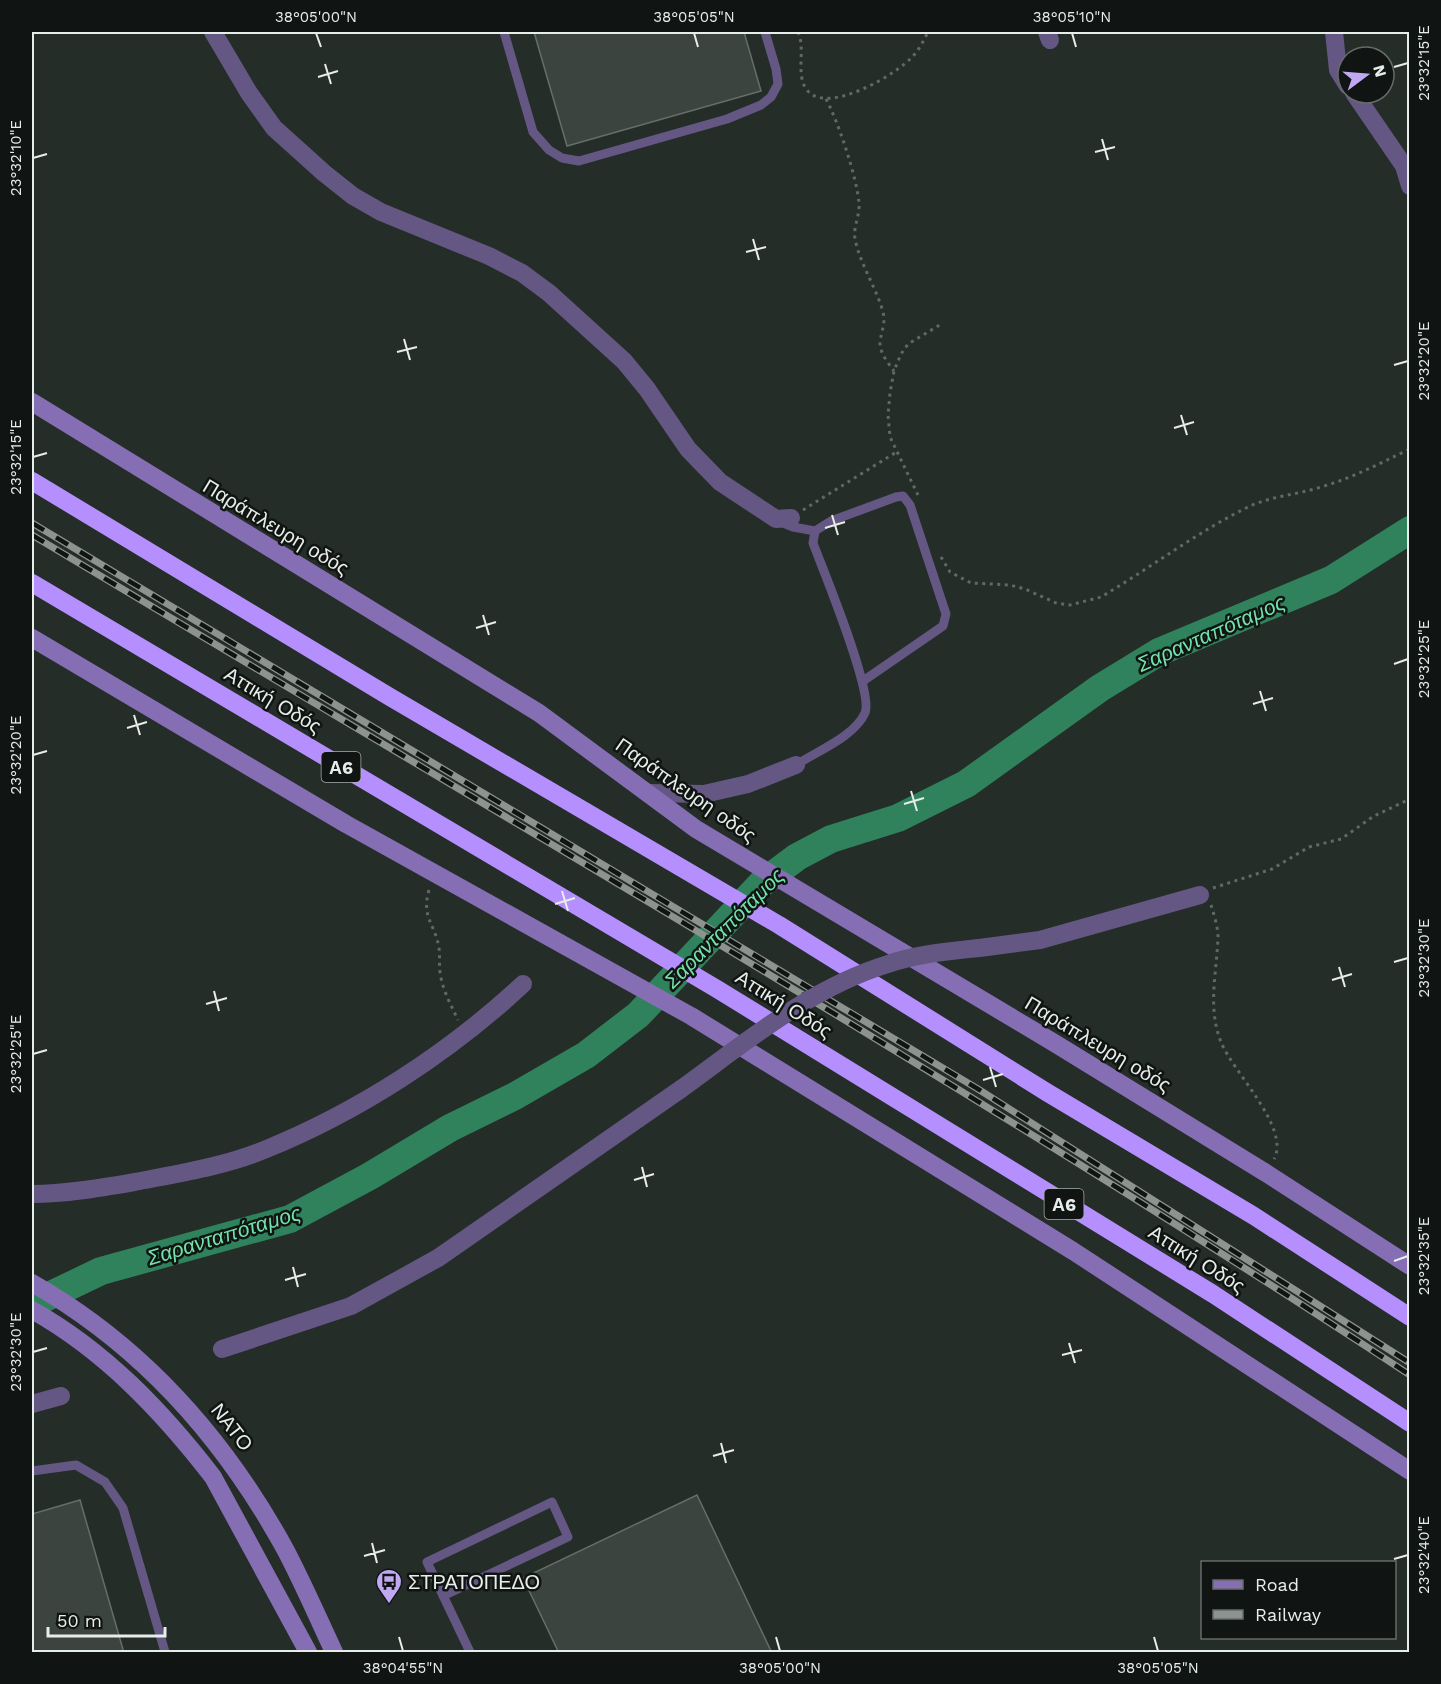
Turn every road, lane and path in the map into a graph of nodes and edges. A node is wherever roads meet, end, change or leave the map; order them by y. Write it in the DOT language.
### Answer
graph roads {
  1 [pos="213,32"];
  2 [pos="504,32"];
  3 [pos="765,32"];
  4 [pos="798,32"];
  5 [pos="928,32"];
  6 [pos="1334,32"];
  7 [pos="1336,51"];
  8 [pos="826,99"];
  9 [pos="1361,105"];
  10 [pos="1410,186"];
  11 [pos="943,323"];
  12 [pos="894,371"];
  13 [pos="32,402"];
  14 [pos="1410,449"];
  15 [pos="898,451"];
  16 [pos="32,481"];
  17 [pos="920,497"];
  18 [pos="783,519"];
  19 [pos="814,531"];
  20 [pos="938,548"];
  21 [pos="32,584"];
  22 [pos="32,638"];
  23 [pos="863,681"];
  24 [pos="796,765"];
  25 [pos="649,794"];
  26 [pos="1410,799"];
  27 [pos="434,874"];
  28 [pos="1200,896"];
  29 [pos="523,984"];
  30 [pos="464,1033"];
  31 [pos="1266,1173"];
  32 [pos="32,1194"];
  33 [pos="1410,1266"];
  34 [pos="32,1283"];
  35 [pos="32,1310"];
  36 [pos="1410,1317"];
  37 [pos="222,1349"];
  38 [pos="61,1396"];
  39 [pos="32,1404"];
  40 [pos="1410,1423"];
  41 [pos="32,1470"];
  42 [pos="1410,1471"];
  43 [pos="443,1596"];
  44 [pos="165,1653"];
  45 [pos="308,1653"];
  46 [pos="334,1653"];
  47 [pos="470,1653"];
  1 -- 18 [label="street"];
  2 -- 3 [label="lane"];
  4 -- 8 [label="path"];
  5 -- 8 [label="path"];
  6 -- 7 [label="street"];
  8 -- 12 [label="path"];
  9 -- 10 [label="street"];
  11 -- 12 [label="path"];
  12 -- 15 [label="path"];
  13 -- 25 [label="street, Παράπλευρη οδός"];
  14 -- 20 [label="path"];
  15 -- 17 [label="path"];
  15 -- 18 [label="path"];
  16 -- 36 [label="highway"];
  18 -- 19 [label="lane"];
  19 -- 23 [label="lane"];
  19 -- 23 [label="lane"];
  21 -- 40 [label="highway, Αττική Οδός / Α6"];
  22 -- 27 [label="street"];
  23 -- 24 [label="lane"];
  24 -- 25 [label="street"];
  25 -- 31 [label="street, Παράπλευρη οδός"];
  26 -- 28 [label="path"];
  27 -- 30 [label="path"];
  27 -- 42 [label="street"];
  28 -- 31 [label="path"];
  28 -- 37 [label="street, bridge"];
  29 -- 30 [label="street"];
  30 -- 32 [label="street"];
  31 -- 33 [label="street, Παράπλευρη οδός"];
  34 -- 46 [label="street, ΝΑΤΟ"];
  35 -- 45 [label="street"];
  38 -- 39 [label="street"];
  41 -- 44 [label="lane"];
  43 -- 43 [label="lane"];
  43 -- 47 [label="lane"];
}
